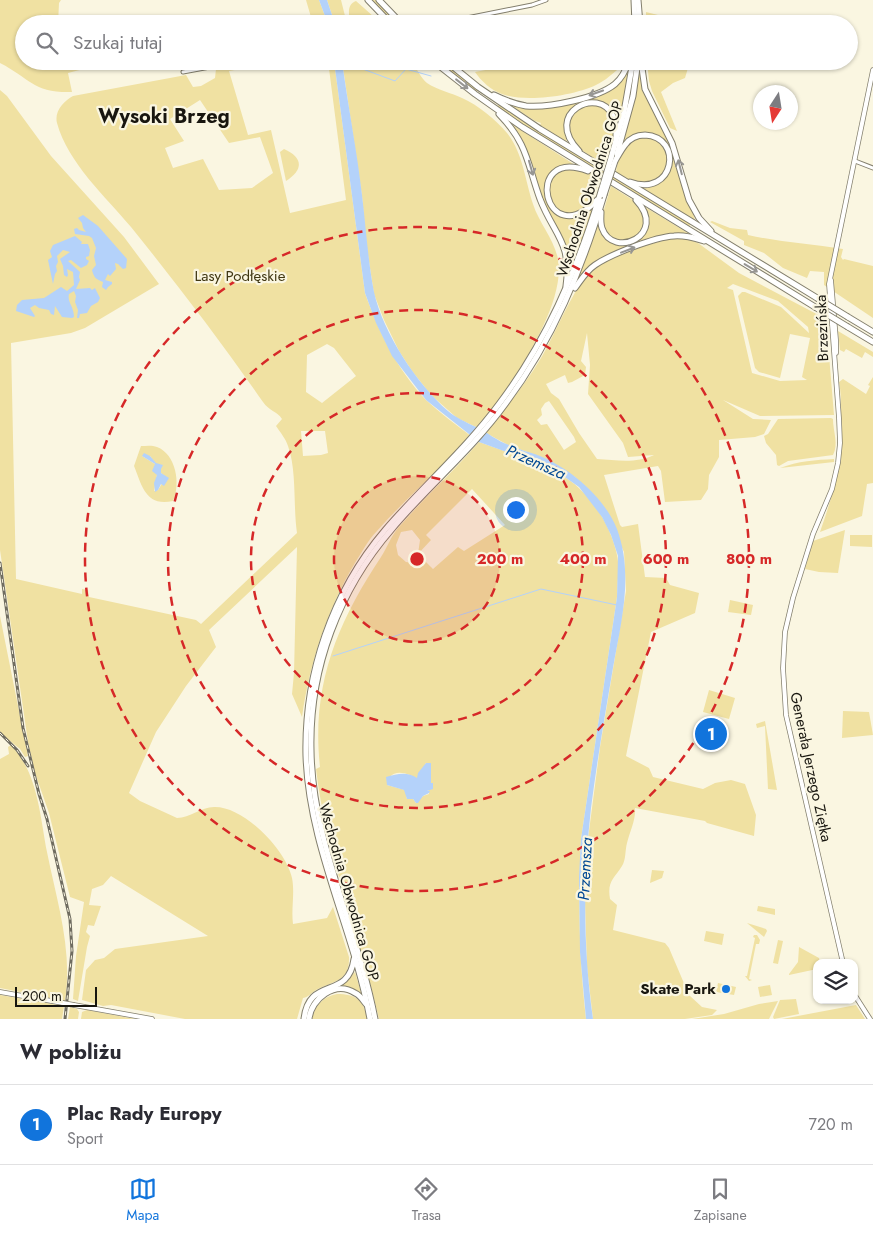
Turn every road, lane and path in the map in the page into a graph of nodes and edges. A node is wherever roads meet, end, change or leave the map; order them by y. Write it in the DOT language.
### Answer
graph roads {
  1 [pos="368,0"];
  2 [pos="379,0"];
  3 [pos="546,0"];
  4 [pos="634,0"];
  5 [pos="638,0"];
  6 [pos="382,15"];
  7 [pos="393,15"];
  8 [pos="482,15"];
  9 [pos="635,15"];
  10 [pos="639,15"];
  11 [pos="194,70"];
  12 [pos="445,70"];
  13 [pos="457,70"];
  14 [pos="624,70"];
  15 [pos="632,70"];
  16 [pos="637,70"];
  17 [pos="641,70"];
  18 [pos="873,70"];
  19 [pos="183,72"];
  20 [pos="478,87"];
  21 [pos="491,106"];
  22 [pos="616,143"];
  23 [pos="584,156"];
  24 [pos="613,160"];
  25 [pos="855,161"];
  26 [pos="873,168"];
  27 [pos="597,174"];
  28 [pos="619,178"];
  29 [pos="630,194"];
  30 [pos="599,198"];
  31 [pos="601,206"];
  32 [pos="717,237"];
  33 [pos="710,242"];
  34 [pos="568,292"];
  35 [pos="873,332"];
  36 [pos="873,342"];
  37 [pos="835,372"];
  38 [pos="355,953"];
  39 [pos="842,959"];
  40 [pos="0,992"];
  41 [pos="858,1000"];
  42 [pos="368,1006"];
  43 [pos="138,1017"];
  44 [pos="146,1019"];
  45 [pos="152,1019"];
  46 [pos="304,1019"];
  47 [pos="309,1019"];
  48 [pos="370,1019"];
  49 [pos="375,1019"];
  50 [pos="870,1019"];
  1 -- 6 [label="highway"];
  2 -- 7 [label="highway"];
  3 -- 8 [label="street"];
  4 -- 9 [label="highway"];
  5 -- 10 [label="highway"];
  11 -- 19 [label="street"];
  12 -- 21 [label="highway, one-way"];
  13 -- 20 [label="highway"];
  14 -- 20 [label="highway, one-way"];
  15 -- 22 [label="highway, Wschodnia Obwodnica GOP"];
  16 -- 24 [label="highway, Wschodnia Obwodnica GOP"];
  32 -- 17 [label="highway, one-way"];
  18 -- 25 [label="main road, Brzezińska"];
  20 -- 23 [label="highway"];
  21 -- 27 [label="highway"];
  21 -- 34 [label="highway, one-way"];
  22 -- 23 [label="highway"];
  22 -- 24 [label="highway, Wschodnia Obwodnica GOP"];
  23 -- 28 [label="highway"];
  24 -- 28 [label="highway"];
  24 -- 30 [label="highway, Wschodnia Obwodnica GOP, bridge"];
  24 -- 31 [label="highway, Wschodnia Obwodnica GOP, bridge"];
  25 -- 26 [label="street"];
  25 -- 37 [label="main road, Brzezińska"];
  27 -- 29 [label="highway"];
  27 -- 30 [label="highway"];
  28 -- 32 [label="highway"];
  29 -- 31 [label="highway"];
  29 -- 33 [label="highway"];
  30 -- 34 [label="highway, Wschodnia Obwodnica GOP"];
  31 -- 34 [label="highway, Wschodnia Obwodnica GOP"];
  32 -- 35 [label="highway, bridge"];
  34 -- 33 [label="highway, one-way"];
  33 -- 36 [label="highway, one-way, bridge"];
  34 -- 38 [label="highway, Wschodnia Obwodnica GOP"];
  37 -- 39 [label="main road, Generała Jerzego Ziętka"];
  38 -- 42 [label="highway, Wschodnia Obwodnica GOP"];
  38 -- 46 [label="highway"];
  38 -- 49 [label="highway, Wschodnia Obwodnica GOP"];
  40 -- 43 [label="main road, bridge"];
  41 -- 50 [label="main road"];
  42 -- 47 [label="highway"];
  42 -- 48 [label="highway, Wschodnia Obwodnica GOP"];
  43 -- 44 [label="main road"];
  43 -- 45 [label="main road"];
}
